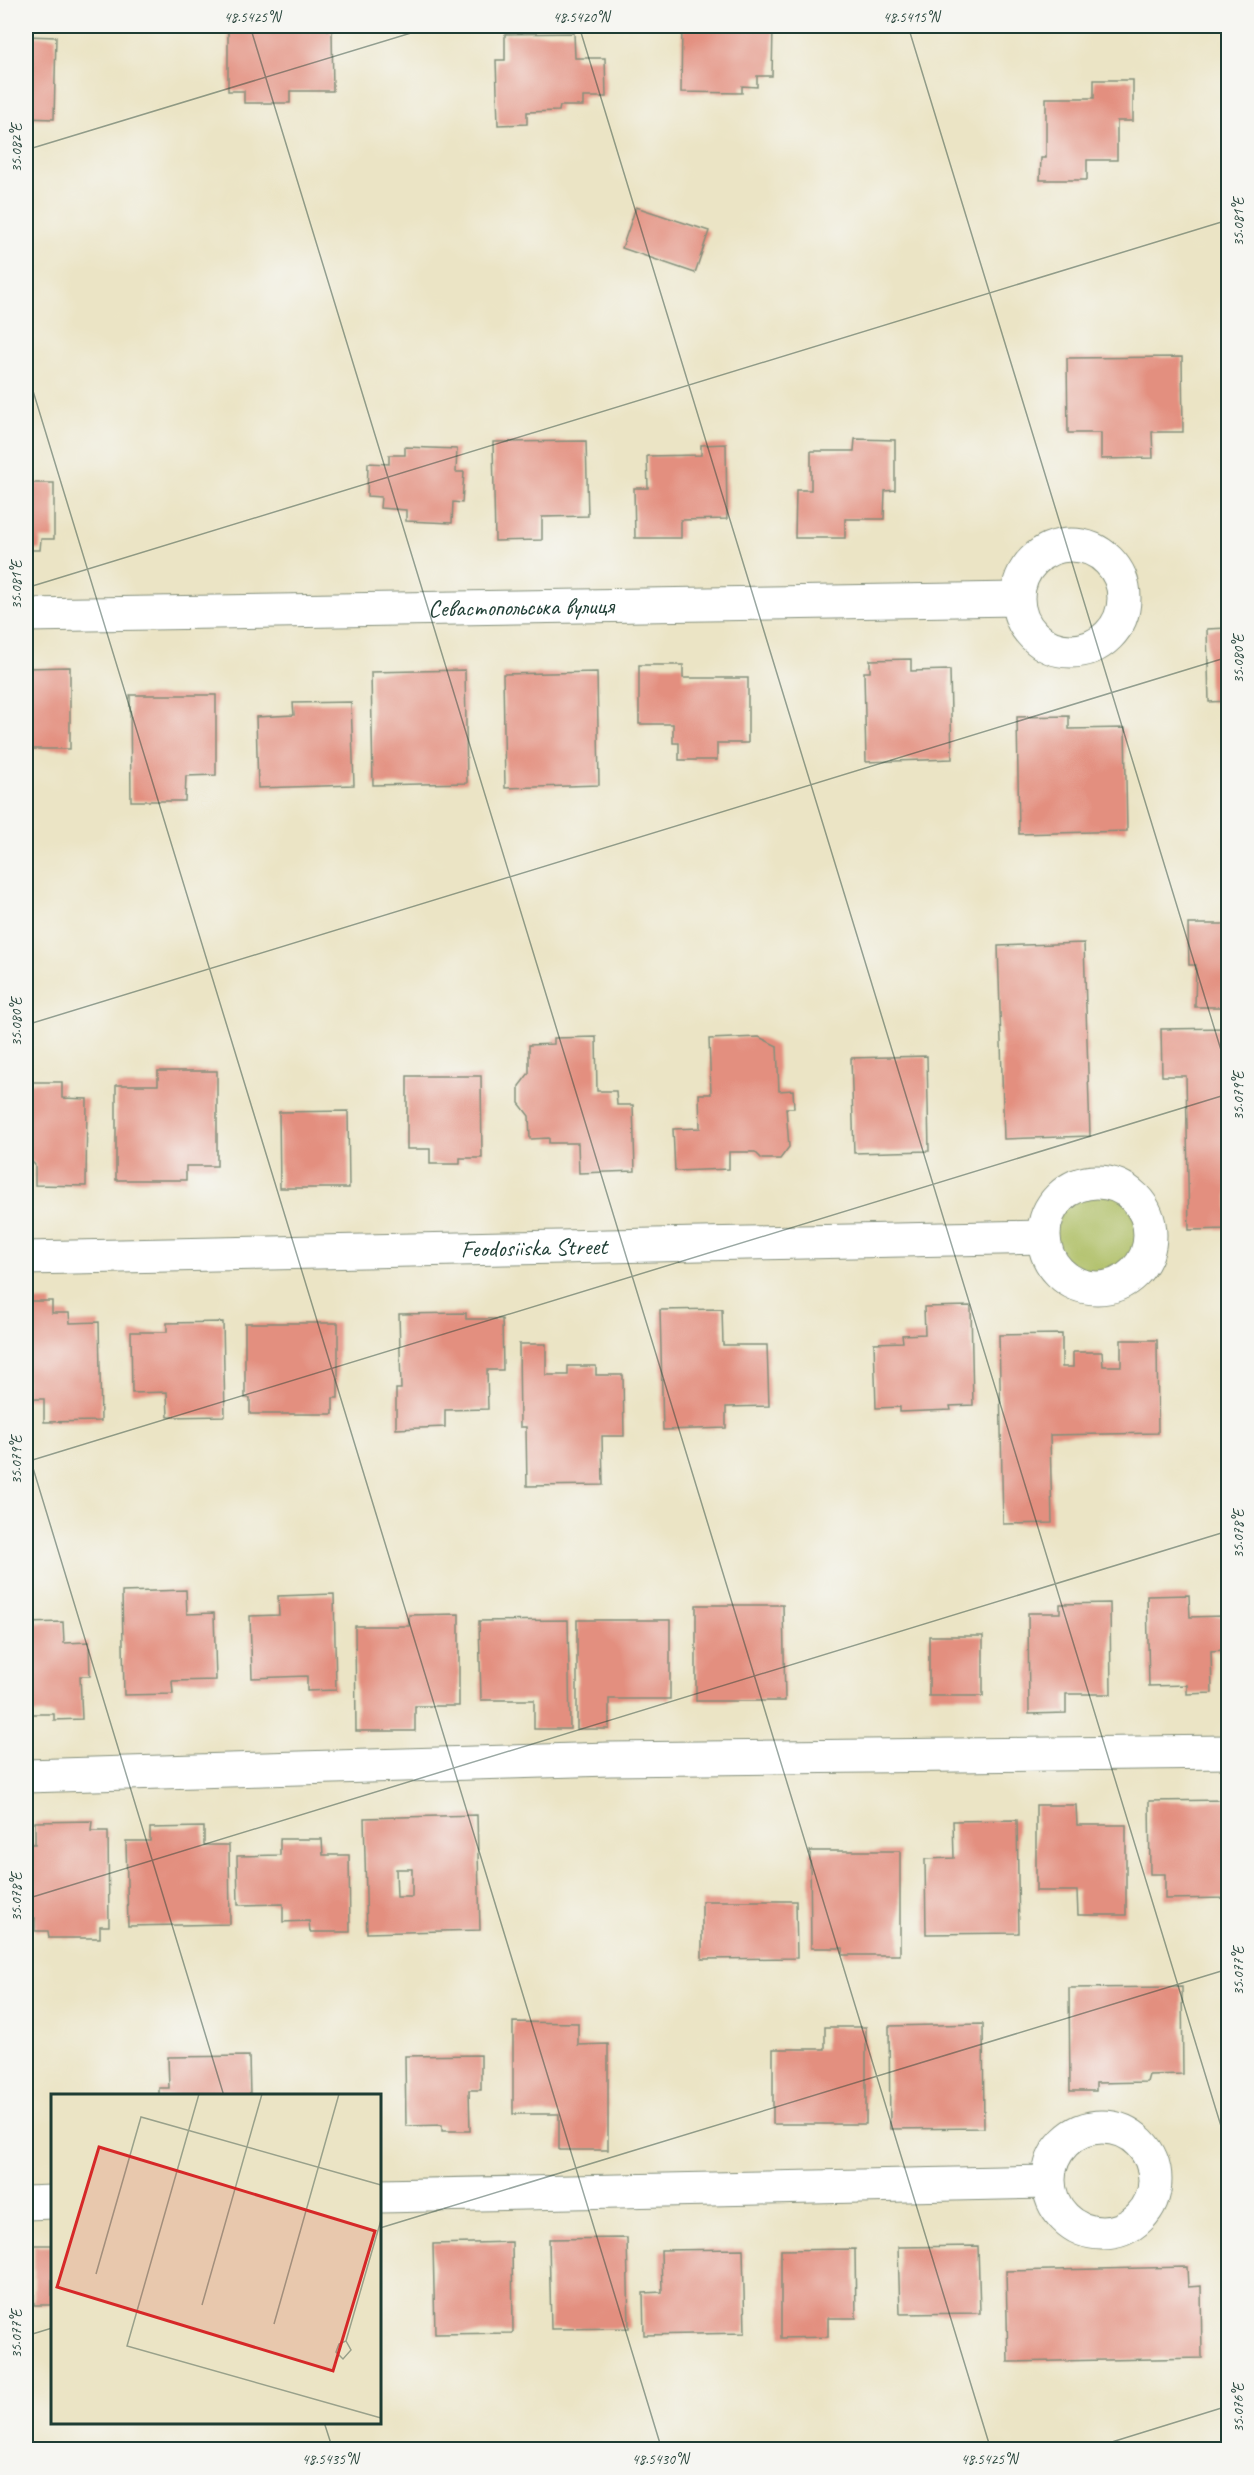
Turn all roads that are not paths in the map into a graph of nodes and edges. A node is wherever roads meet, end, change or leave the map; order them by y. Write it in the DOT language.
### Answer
graph roads {
  1 [pos="1017,599"];
  2 [pos="26,615"];
  3 [pos="1043,1237"];
  4 [pos="26,1258"];
  5 [pos="1228,1752"];
  6 [pos="26,1776"];
  7 [pos="1048,2182"];
  8 [pos="381,2196"];
  9 [pos="51,2202"];
  10 [pos="26,2203"];
  1 -- 2 [label="street, Севастопольська вулиця"];
  3 -- 4 [label="street, Feodosiiska Street"];
  5 -- 6 [label="street"];
  7 -- 8 [label="street"];
  9 -- 10 [label="street"];
}
